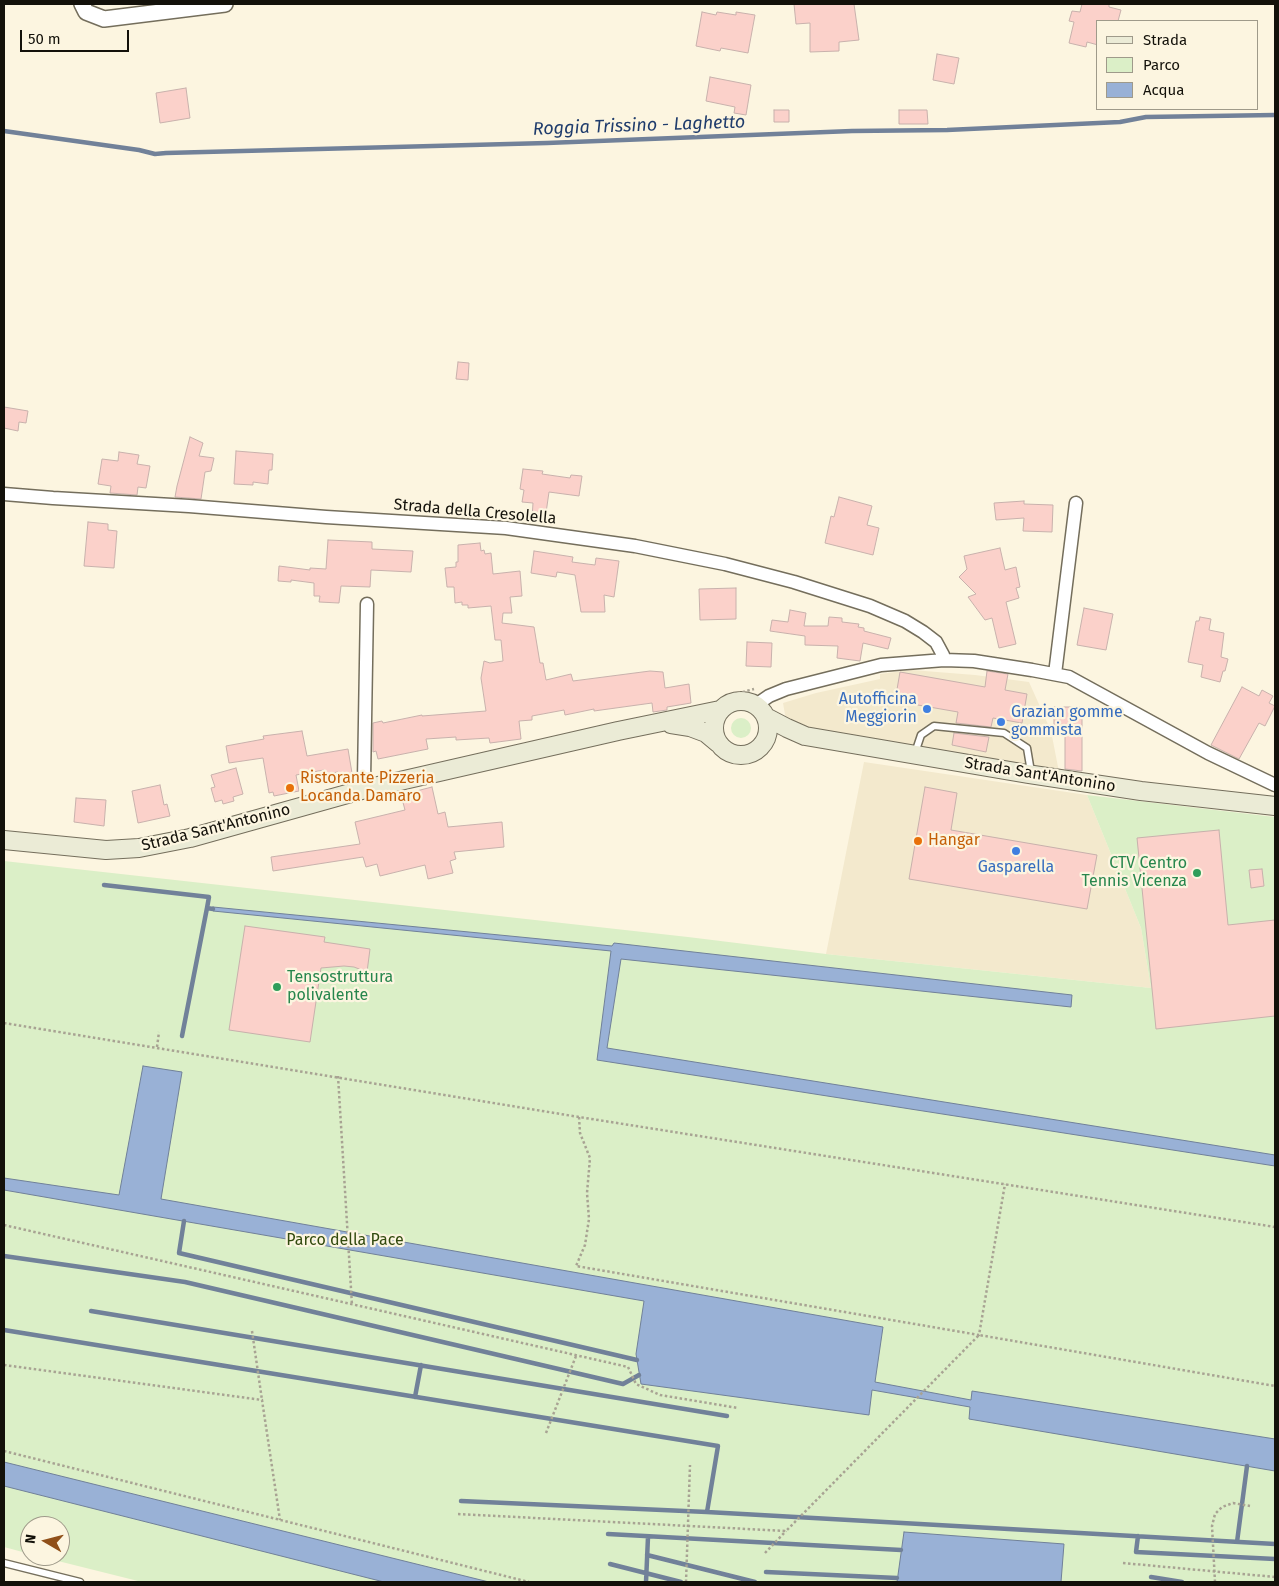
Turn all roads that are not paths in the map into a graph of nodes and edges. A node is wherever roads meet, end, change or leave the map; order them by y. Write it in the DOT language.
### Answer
graph roads {
  1 [pos="82,4"];
  2 [pos="225,4"];
  3 [pos="4,494"];
  4 [pos="1076,503"];
  5 [pos="368,604"];
  6 [pos="944,660"];
  7 [pos="1055,674"];
  8 [pos="720,710"];
  9 [pos="761,711"];
  10 [pos="663,722"];
  11 [pos="805,736"];
  12 [pos="718,743"];
  13 [pos="759,749"];
  14 [pos="915,755"];
  15 [pos="1028,774"];
  16 [pos="1275,785"];
  17 [pos="366,789"];
  18 [pos="1275,806"];
  19 [pos="4,840"];
  20 [pos="4,1563"];
  21 [pos="80,1582"];
  1 -- 2 [label="street"];
  3 -- 6 [label="street, Strada della Cresolella"];
  4 -- 7 [label="street"];
  5 -- 17 [label="street"];
  6 -- 7 [label="street"];
  6 -- 9 [label="street"];
  7 -- 16 [label="street"];
  8 -- 9 [label="main road, Strada Sant'Antonino"];
  8 -- 10 [label="main road, Strada Sant'Antonino"];
  8 -- 12 [label="main road"];
  9 -- 11 [label="main road, Strada Sant'Antonino"];
  9 -- 13 [label="main road"];
  10 -- 12 [label="main road, Strada Sant'Antonino"];
  10 -- 17 [label="main road, Strada Sant'Antonino"];
  11 -- 13 [label="main road, Strada Sant'Antonino"];
  11 -- 14 [label="main road, Strada Sant'Antonino"];
  12 -- 13 [label="main road, Strada Sant'Antonino"];
  14 -- 15 [label="main road, Strada Sant'Antonino"];
  14 -- 15 [label="lane"];
  15 -- 18 [label="main road, Strada Sant'Antonino"];
  17 -- 19 [label="main road, Strada Sant'Antonino"];
  20 -- 21 [label="lane"];
}
